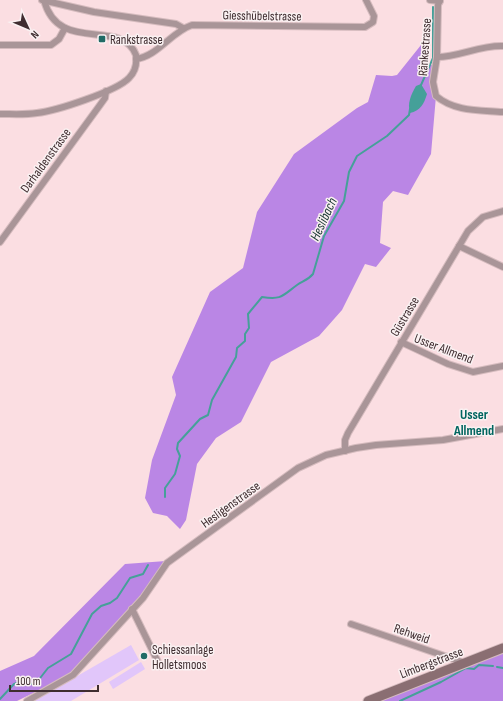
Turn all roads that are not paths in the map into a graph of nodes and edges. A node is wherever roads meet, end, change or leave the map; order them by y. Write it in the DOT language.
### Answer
graph roads {
  1 [pos="44,0"];
  2 [pos="366,0"];
  3 [pos="430,0"];
  4 [pos="440,0"];
  5 [pos="65,28"];
  6 [pos="183,28"];
  7 [pos="0,45"];
  8 [pos="503,46"];
  9 [pos="436,57"];
  10 [pos="136,58"];
  11 [pos="106,91"];
  12 [pos="503,112"];
  13 [pos="0,114"];
  14 [pos="503,211"];
  15 [pos="0,242"];
  16 [pos="459,246"];
  17 [pos="503,268"];
  18 [pos="401,342"];
  19 [pos="503,366"];
  20 [pos="503,430"];
  21 [pos="345,451"];
  22 [pos="132,609"];
  23 [pos="351,624"];
  24 [pos="503,648"];
  25 [pos="465,663"];
  26 [pos="160,666"];
  27 [pos="27,701"];
  28 [pos="368,701"];
  1 -- 5 [label="street"];
  1 -- 6 [label="street"];
  2 -- 6 [label="street, Giesshübelstrasse"];
  3 -- 4 [label="street"];
  4 -- 9 [label="street, Ränkestrasse"];
  5 -- 7 [label="street"];
  5 -- 10 [label="street"];
  6 -- 10 [label="street, Giesshübelstrasse"];
  8 -- 9 [label="street"];
  9 -- 12 [label="street, Ränkestrasse"];
  10 -- 11 [label="street"];
  11 -- 13 [label="street"];
  11 -- 15 [label="street, Darhaldenstrasse"];
  14 -- 16 [label="street, Güstrasse"];
  16 -- 17 [label="street"];
  16 -- 18 [label="street, Güstrasse"];
  18 -- 19 [label="street, Usser Allmend"];
  18 -- 21 [label="street, Güstrasse"];
  20 -- 21 [label="street, Hesligenstrasse"];
  21 -- 22 [label="street, Hesligenstrasse"];
  22 -- 26 [label="street"];
  22 -- 27 [label="street, Hesligenstrasse"];
  23 -- 25 [label="street, Rehweid"];
  24 -- 25 [label="street, Limbergstrasse"];
  25 -- 28 [label="street, Limbergstrasse"];
}
